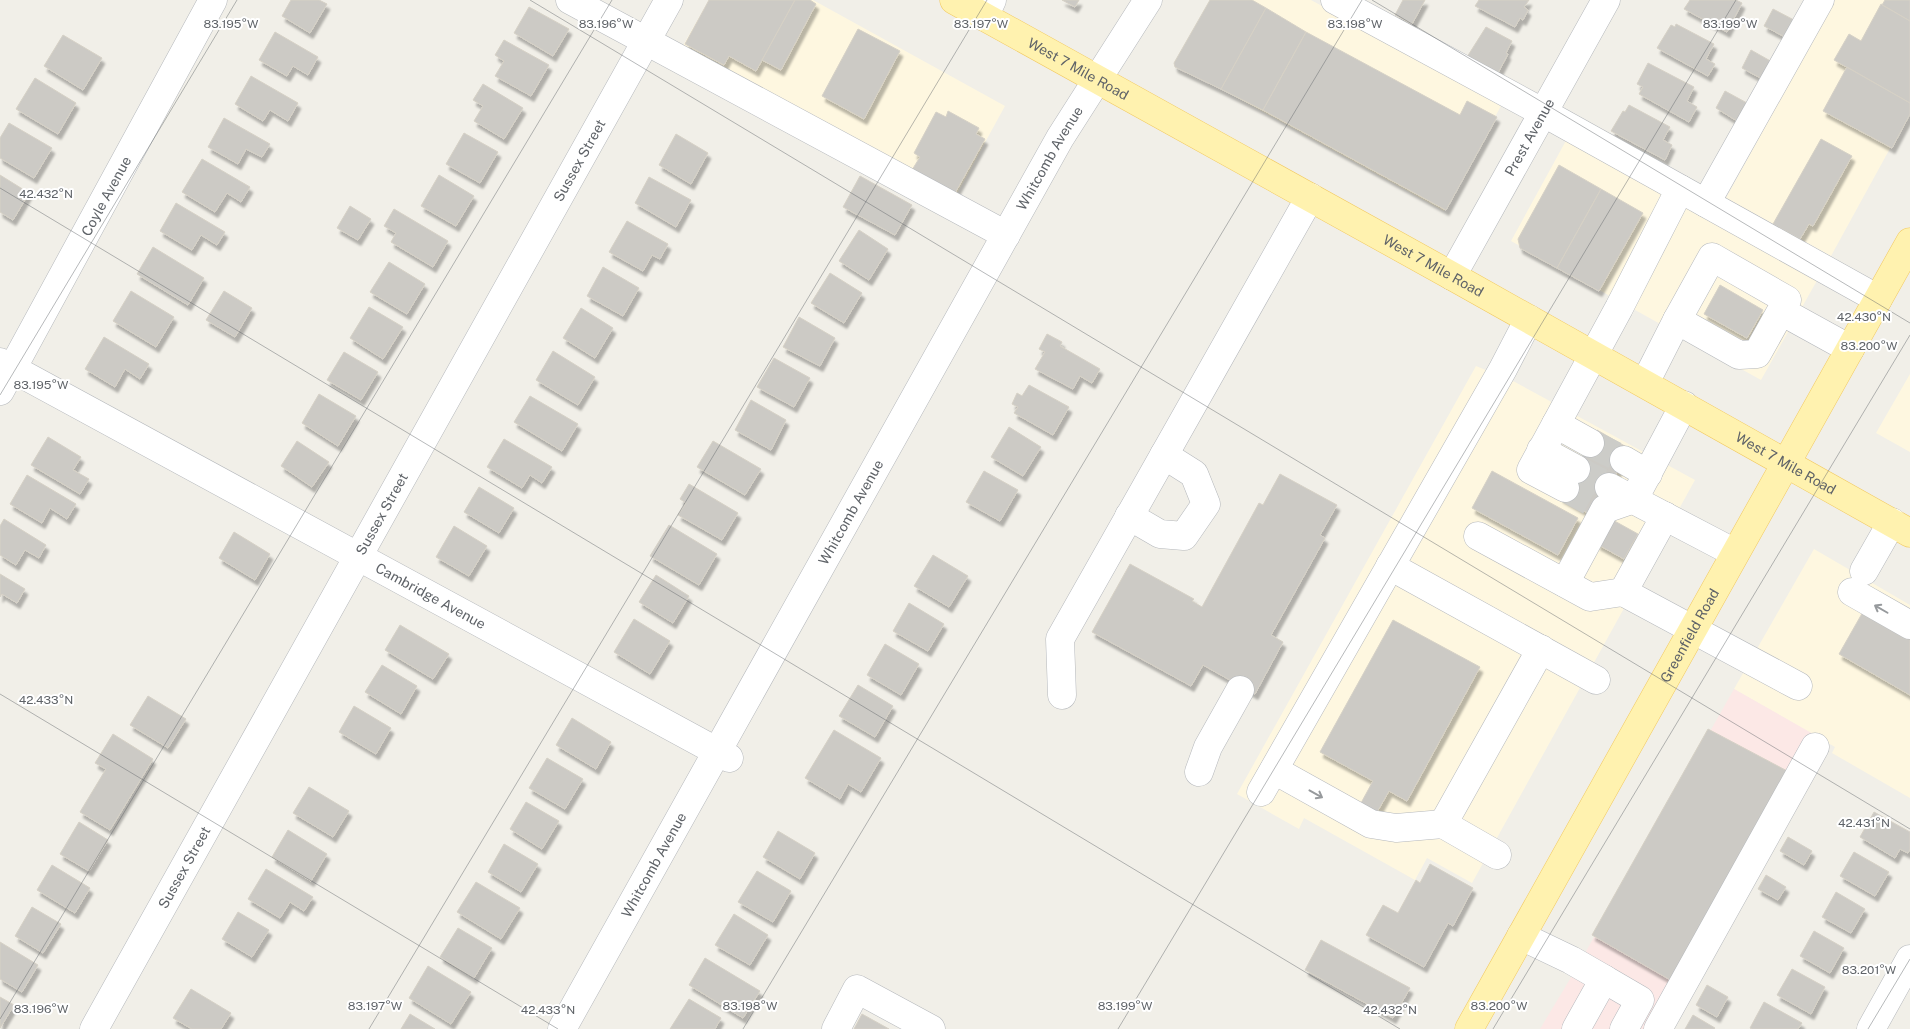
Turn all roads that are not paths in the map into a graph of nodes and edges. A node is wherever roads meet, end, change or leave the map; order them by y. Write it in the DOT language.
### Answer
graph roads {
  1 [pos="213,0"];
  2 [pos="570,0"];
  3 [pos="669,0"];
  4 [pos="954,0"];
  5 [pos="1148,0"];
  6 [pos="1335,0"];
  7 [pos="1606,0"];
  8 [pos="1820,0"];
  9 [pos="988,8"];
  10 [pos="646,41"];
  11 [pos="1098,79"];
  12 [pos="1544,112"];
  13 [pos="1680,189"];
  14 [pos="1310,197"];
  15 [pos="1706,203"];
  16 [pos="1006,235"];
  17 [pos="1910,242"];
  18 [pos="1452,276"];
  19 [pos="1878,299"];
  20 [pos="1781,311"];
  21 [pos="1529,319"];
  22 [pos="1677,320"];
  23 [pos="1850,349"];
  24 [pos="1594,355"];
  25 [pos="4,374"];
  26 [pos="1645,383"];
  27 [pos="1684,405"];
  28 [pos="1556,424"];
  29 [pos="1590,443"];
  30 [pos="1164,455"];
  31 [pos="1624,460"];
  32 [pos="1786,462"];
  33 [pos="1648,474"];
  34 [pos="1570,478"];
  35 [pos="1634,499"];
  36 [pos="1129,516"];
  37 [pos="1665,516"];
  38 [pos="1901,528"];
  39 [pos="1478,536"];
  40 [pos="1736,553"];
  41 [pos="359,556"];
  42 [pos="1390,566"];
  43 [pos="1565,584"];
  44 [pos="1623,592"];
  45 [pos="1910,625"];
  46 [pos="1693,629"];
  47 [pos="1541,650"];
  48 [pos="1596,680"];
  49 [pos="1798,686"];
  50 [pos="1240,690"];
  51 [pos="1062,696"];
  52 [pos="1815,747"];
  53 [pos="723,754"];
  54 [pos="1199,772"];
  55 [pos="1442,824"];
  56 [pos="1497,855"];
  57 [pos="1521,936"];
  58 [pos="1910,959"];
  59 [pos="1604,979"];
  60 [pos="94,1029"];
  61 [pos="562,1029"];
  62 [pos="836,1029"];
  63 [pos="931,1029"];
  64 [pos="1469,1029"];
  65 [pos="1576,1029"];
  66 [pos="1624,1029"];
  67 [pos="1658,1029"];
  68 [pos="1871,1029"];
  1 -- 25 [label="street, Coyle Avenue"];
  2 -- 10 [label="street"];
  3 -- 10 [label="street, Sussex Street"];
  4 -- 9 [label="main road, West 7 Mile Road"];
  5 -- 11 [label="street, Whitcomb Avenue"];
  6 -- 12 [label="street"];
  7 -- 12 [label="street, Prest Avenue"];
  8 -- 15 [label="street"];
  9 -- 11 [label="main road, West 7 Mile Road"];
  10 -- 16 [label="street"];
  10 -- 41 [label="street, Sussex Street"];
  11 -- 14 [label="main road, West 7 Mile Road"];
  11 -- 16 [label="street, Whitcomb Avenue"];
  12 -- 13 [label="street"];
  12 -- 18 [label="street, Prest Avenue"];
  13 -- 15 [label="street"];
  13 -- 24 [label="street"];
  14 -- 18 [label="main road, West 7 Mile Road"];
  14 -- 30 [label="street"];
  15 -- 19 [label="street"];
  16 -- 53 [label="street, Whitcomb Avenue"];
  17 -- 19 [label="main road, Greenfield Road"];
  18 -- 21 [label="main road, West 7 Mile Road"];
  19 -- 23 [label="main road, Greenfield Road"];
  20 -- 22 [label="street"];
  20 -- 22 [label="street"];
  20 -- 23 [label="street"];
  21 -- 24 [label="main road, West 7 Mile Road"];
  21 -- 42 [label="street"];
  22 -- 26 [label="street"];
  23 -- 32 [label="main road, Greenfield Road"];
  24 -- 26 [label="main road, West 7 Mile Road"];
  24 -- 28 [label="street"];
  25 -- 41 [label="street, Cambridge Avenue"];
  26 -- 27 [label="main road, West 7 Mile Road"];
  27 -- 32 [label="main road, West 7 Mile Road"];
  27 -- 33 [label="street"];
  28 -- 29 [label="street"];
  28 -- 34 [label="street"];
  30 -- 36 [label="street"];
  30 -- 36 [label="street"];
  31 -- 33 [label="street"];
  32 -- 38 [label="main road, West 7 Mile Road"];
  32 -- 40 [label="main road, Greenfield Road"];
  33 -- 35 [label="street"];
  35 -- 37 [label="street"];
  35 -- 43 [label="street"];
  36 -- 51 [label="street"];
  37 -- 40 [label="street"];
  37 -- 44 [label="street"];
  45 -- 38 [label="street, one-way"];
  39 -- 43 [label="street"];
  40 -- 46 [label="main road, Greenfield Road"];
  41 -- 53 [label="street, Cambridge Avenue"];
  41 -- 60 [label="street, Sussex Street"];
  42 -- 47 [label="street"];
  42 -- 55 [label="street, one-way"];
  43 -- 44 [label="street"];
  44 -- 46 [label="street"];
  46 -- 49 [label="street"];
  46 -- 57 [label="main road, Greenfield Road"];
  47 -- 48 [label="street"];
  47 -- 55 [label="street"];
  50 -- 54 [label="street"];
  52 -- 67 [label="street"];
  53 -- 61 [label="street, Whitcomb Avenue"];
  55 -- 56 [label="street"];
  57 -- 59 [label="street"];
  57 -- 64 [label="main road, Greenfield Road"];
  58 -- 68 [label="street"];
  59 -- 65 [label="street"];
  59 -- 66 [label="street"];
  62 -- 63 [label="street"];
}
